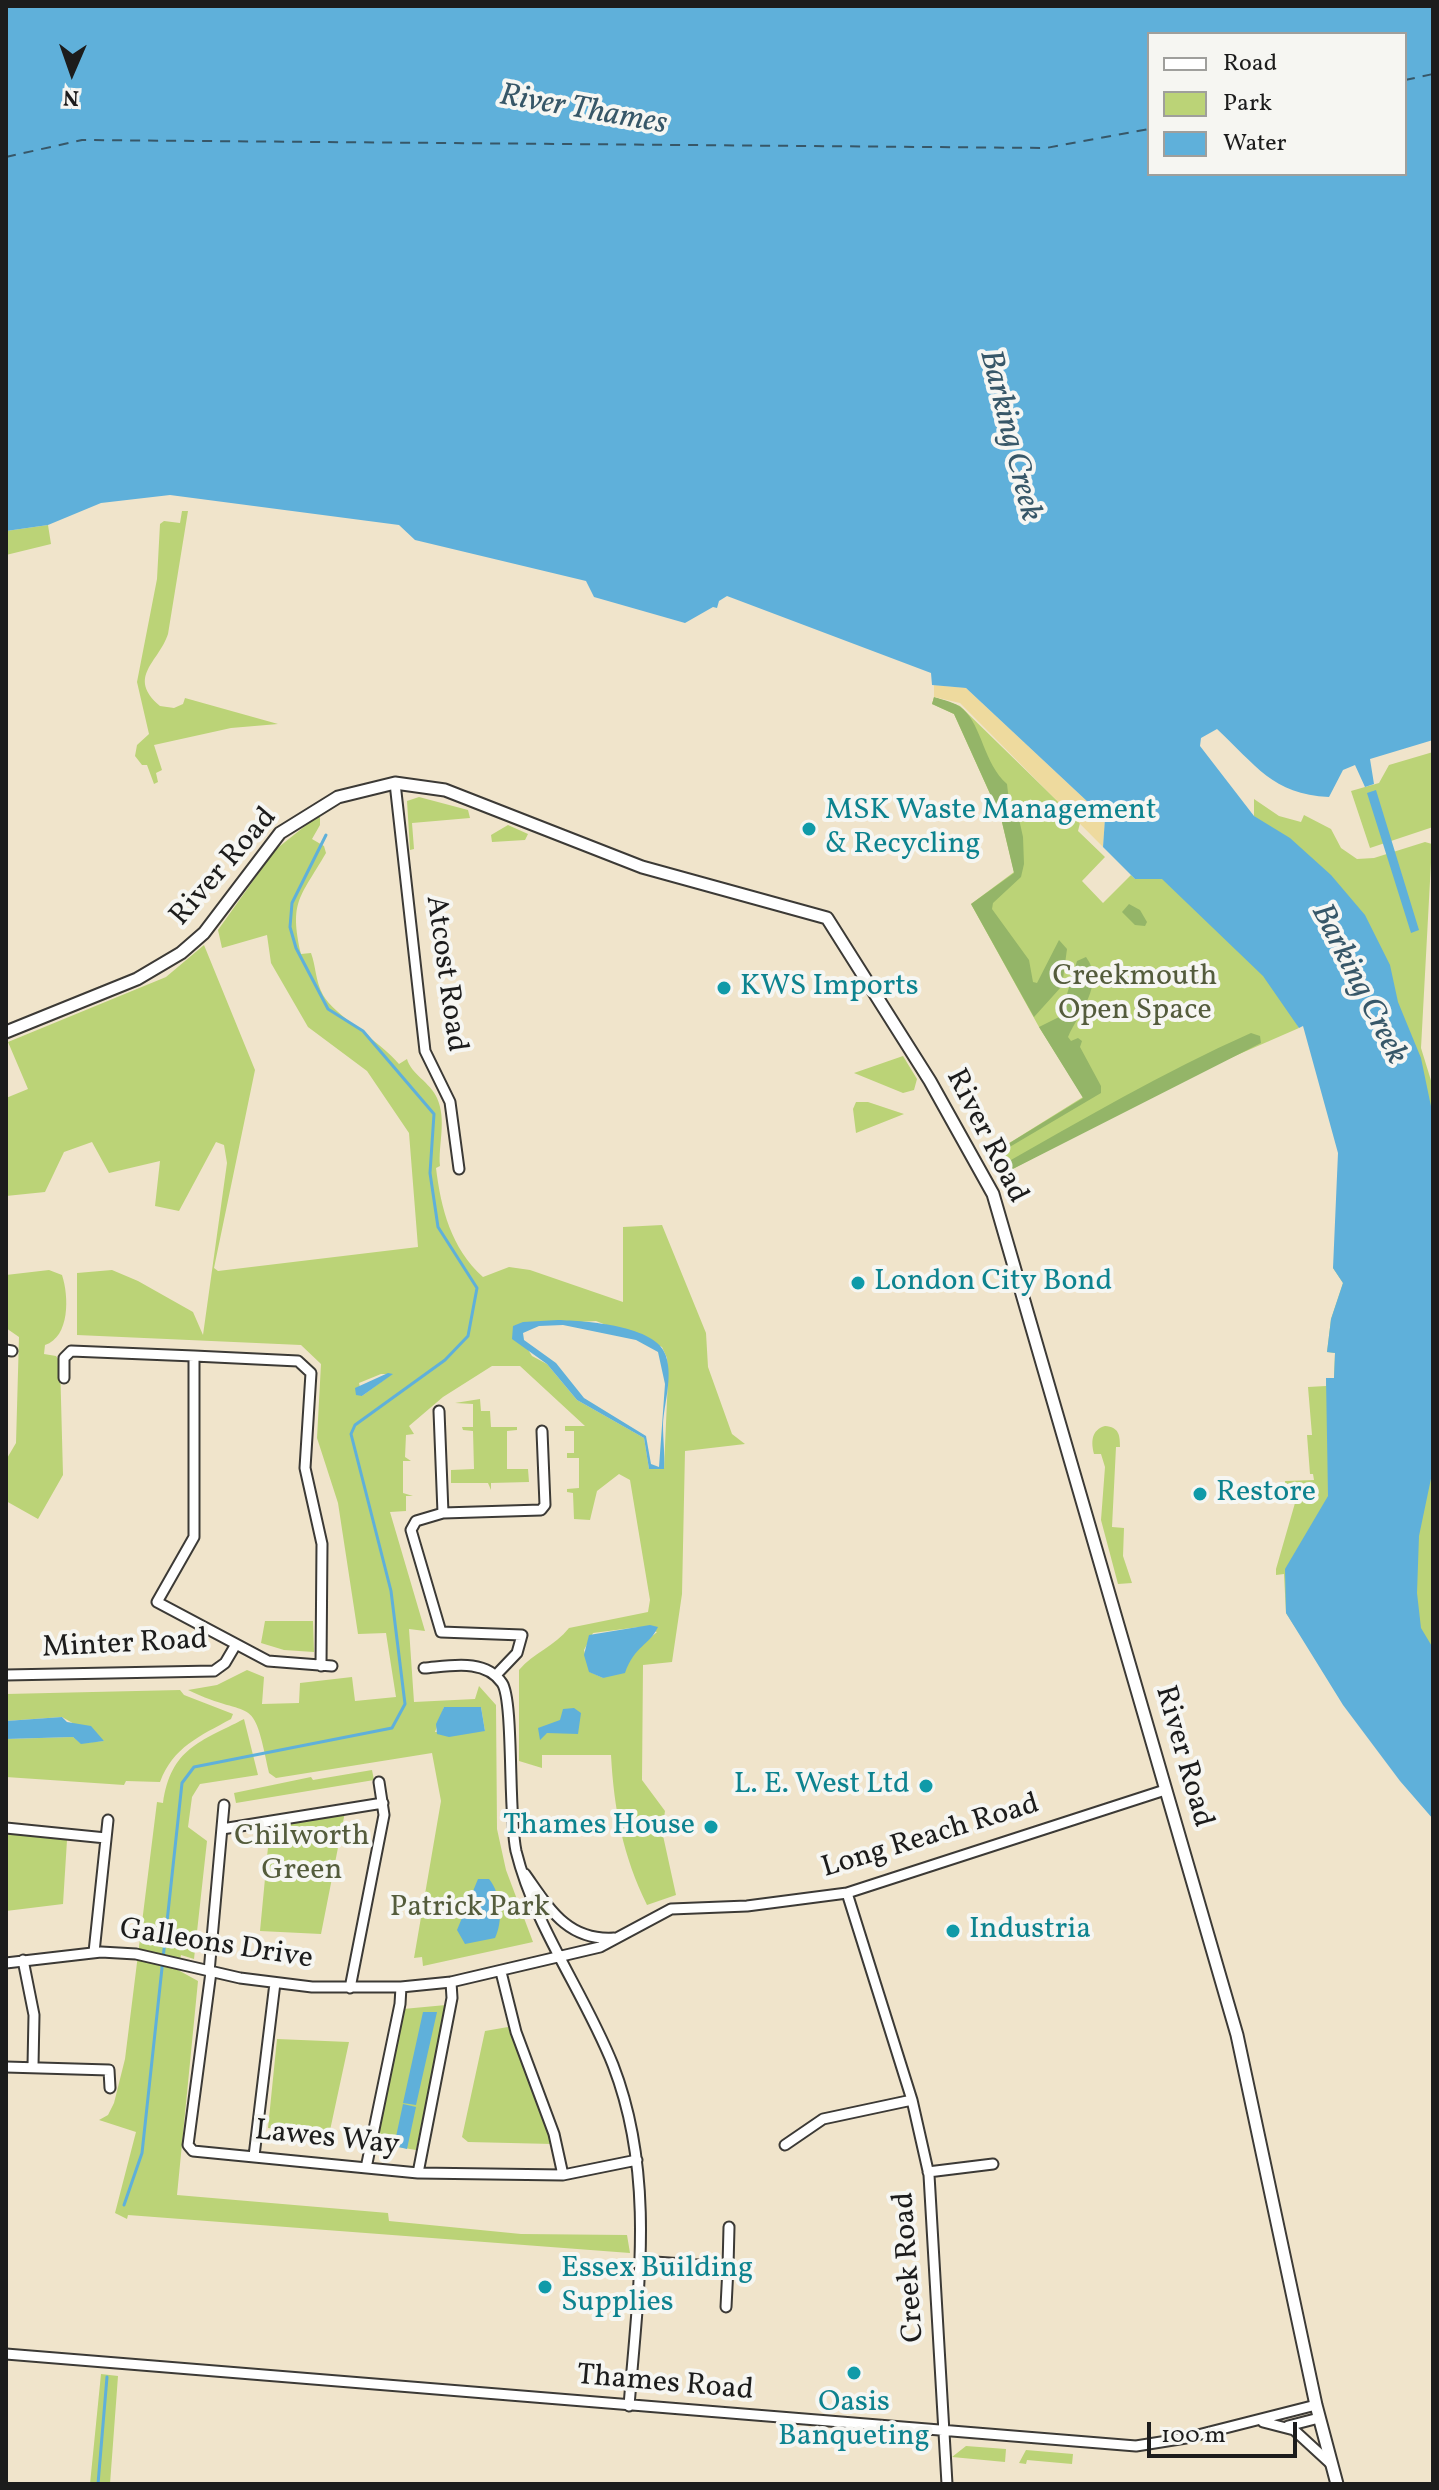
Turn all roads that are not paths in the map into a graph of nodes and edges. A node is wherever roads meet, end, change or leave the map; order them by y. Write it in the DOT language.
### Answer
graph roads {
  1 [pos="395,783"];
  2 [pos="6,1032"];
  3 [pos="459,1169"];
  4 [pos="194,1356"];
  5 [pos="64,1378"];
  6 [pos="439,1411"];
  7 [pos="440,1427"];
  8 [pos="428,1428"];
  9 [pos="542,1431"];
  10 [pos="443,1513"];
  11 [pos="235,1646"];
  12 [pos="321,1666"];
  13 [pos="332,1666"];
  14 [pos="424,1668"];
  15 [pos="6,1675"];
  16 [pos="496,1675"];
  17 [pos="379,1782"];
  18 [pos="1165,1790"];
  19 [pos="383,1803"];
  20 [pos="224,1805"];
  21 [pos="108,1820"];
  22 [pos="6,1828"];
  23 [pos="222,1829"];
  24 [pos="106,1838"];
  25 [pos="521,1868"];
  26 [pos="847,1893"];
  27 [pos="618,1938"];
  28 [pos="94,1952"];
  29 [pos="559,1955"];
  30 [pos="23,1960"];
  31 [pos="6,1963"];
  32 [pos="210,1972"];
  33 [pos="501,1972"];
  34 [pos="451,1982"];
  35 [pos="275,1983"];
  36 [pos="401,1987"];
  37 [pos="350,1988"];
  38 [pos="33,2066"];
  39 [pos="6,2067"];
  40 [pos="110,2088"];
  41 [pos="912,2100"];
  42 [pos="785,2145"];
  43 [pos="254,2156"];
  44 [pos="637,2160"];
  45 [pos="993,2164"];
  46 [pos="366,2168"];
  47 [pos="928,2172"];
  48 [pos="418,2173"];
  49 [pos="563,2175"];
  50 [pos="729,2227"];
  51 [pos="640,2261"];
  52 [pos="728,2267"];
  53 [pos="726,2307"];
  54 [pos="6,2354"];
  55 [pos="1316,2405"];
  56 [pos="629,2406"];
  57 [pos="1319,2418"];
  58 [pos="1260,2421"];
  59 [pos="1285,2426"];
  60 [pos="945,2432"];
  61 [pos="1331,2464"];
  62 [pos="947,2484"];
  63 [pos="1337,2484"];
  1 -- 2 [label="street, River Road"];
  1 -- 3 [label="street, Atcost Road"];
  1 -- 18 [label="street, River Road"];
  4 -- 5 [label="street"];
  4 -- 11 [label="street"];
  4 -- 12 [label="street"];
  6 -- 7 [label="street"];
  7 -- 8 [label="street"];
  7 -- 10 [label="street"];
  9 -- 10 [label="street"];
  10 -- 16 [label="street"];
  11 -- 12 [label="street"];
  11 -- 15 [label="street, Minter Road"];
  12 -- 13 [label="street"];
  14 -- 16 [label="street"];
  16 -- 25 [label="street"];
  17 -- 19 [label="street"];
  18 -- 26 [label="street, Long Reach Road"];
  18 -- 55 [label="street, River Road"];
  19 -- 23 [label="street"];
  19 -- 37 [label="street"];
  20 -- 23 [label="street"];
  21 -- 24 [label="street"];
  22 -- 24 [label="street"];
  23 -- 32 [label="street"];
  24 -- 28 [label="street"];
  25 -- 27 [label="street"];
  25 -- 29 [label="street"];
  26 -- 27 [label="street, Long Reach Road"];
  26 -- 41 [label="street, Creek Road"];
  27 -- 29 [label="street, Long Reach Road"];
  28 -- 30 [label="street, Galleons Drive"];
  28 -- 32 [label="street, Galleons Drive"];
  29 -- 33 [label="street, Galleons Drive"];
  29 -- 44 [label="street"];
  30 -- 31 [label="street, Galleons Drive"];
  30 -- 38 [label="street"];
  32 -- 35 [label="street, Galleons Drive"];
  32 -- 43 [label="street, Lawes Way"];
  33 -- 34 [label="street, Galleons Drive"];
  33 -- 49 [label="street"];
  34 -- 36 [label="street, Galleons Drive"];
  34 -- 48 [label="street"];
  35 -- 37 [label="street, Galleons Drive"];
  35 -- 43 [label="street"];
  36 -- 37 [label="street, Galleons Drive"];
  36 -- 46 [label="street"];
  38 -- 39 [label="street"];
  38 -- 40 [label="street"];
  41 -- 42 [label="street"];
  41 -- 47 [label="street, Creek Road"];
  43 -- 46 [label="street, Lawes Way"];
  44 -- 49 [label="street, Lawes Way"];
  44 -- 51 [label="street"];
  45 -- 47 [label="street"];
  46 -- 48 [label="street, Lawes Way"];
  47 -- 60 [label="street, Creek Road"];
  48 -- 49 [label="street, Lawes Way"];
  50 -- 52 [label="street"];
  51 -- 52 [label="street"];
  51 -- 56 [label="street"];
  52 -- 53 [label="street"];
  54 -- 56 [label="street, Thames Road"];
  55 -- 57 [label="street, River Road"];
  55 -- 58 [label="street, Thames Road"];
  56 -- 60 [label="street, Thames Road"];
  57 -- 59 [label="street"];
  57 -- 61 [label="street, River Road"];
  58 -- 59 [label="street"];
  58 -- 60 [label="street, Thames Road"];
  59 -- 61 [label="street"];
  60 -- 62 [label="street, Creek Road"];
  61 -- 63 [label="street, River Road"];
}
